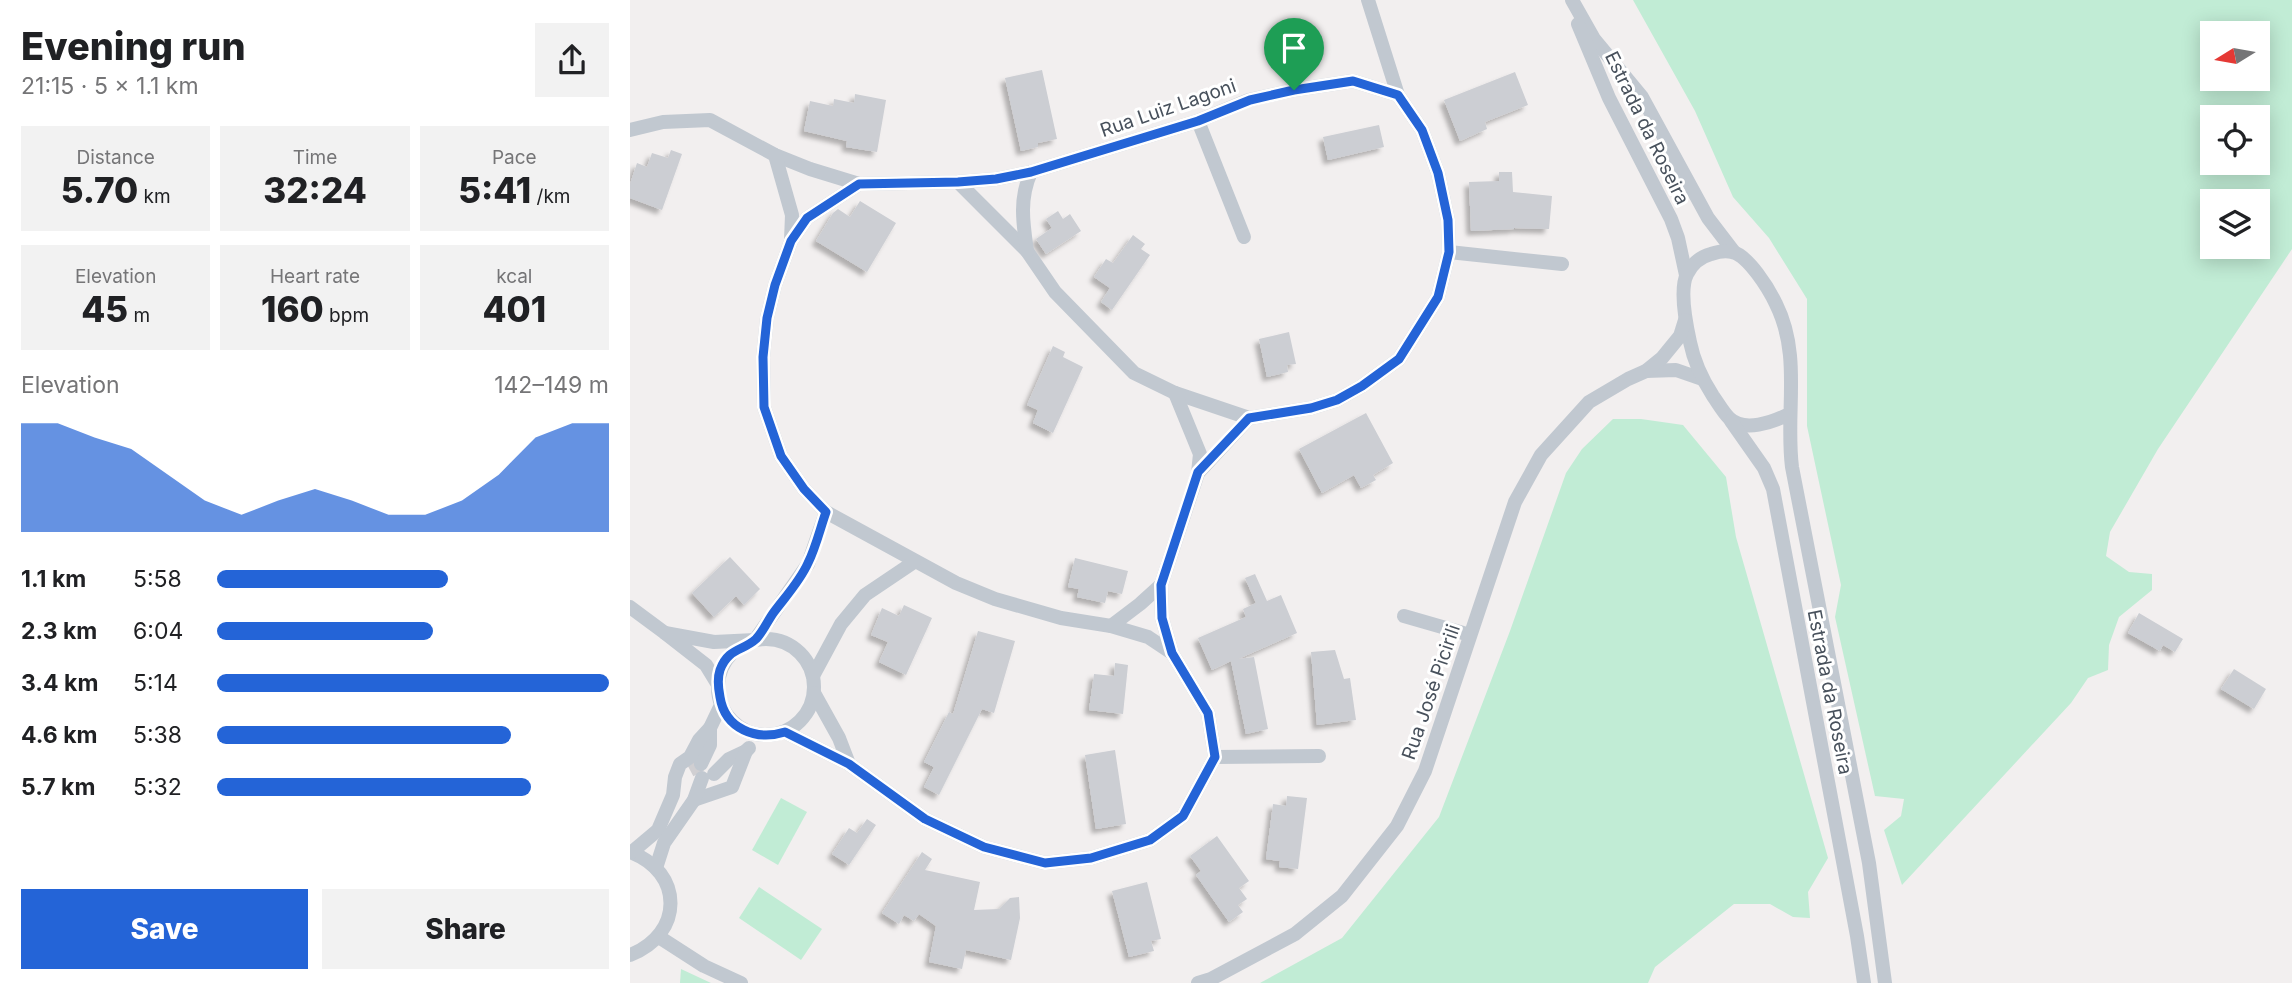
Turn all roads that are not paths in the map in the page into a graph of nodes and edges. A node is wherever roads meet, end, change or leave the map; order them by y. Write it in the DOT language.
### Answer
graph roads {
  1 [pos="1368,0"];
  2 [pos="1570,0"];
  3 [pos="1398,95"];
  4 [pos="1198,121"];
  5 [pos="630,131"];
  6 [pos="775,155"];
  7 [pos="1031,172"];
  8 [pos="958,182"];
  9 [pos="859,184"];
  10 [pos="1244,237"];
  11 [pos="791,241"];
  12 [pos="1027,251"];
  13 [pos="1449,252"];
  14 [pos="1734,252"];
  15 [pos="1562,264"];
  16 [pos="1686,275"];
  17 [pos="1685,320"];
  18 [pos="1646,371"];
  19 [pos="1702,379"];
  20 [pos="1175,393"];
  21 [pos="1789,414"];
  22 [pos="1249,418"];
  23 [pos="1730,420"];
  24 [pos="1198,472"];
  25 [pos="826,512"];
  26 [pos="914,562"];
  27 [pos="1161,585"];
  28 [pos="630,607"];
  29 [pos="1404,616"];
  30 [pos="1111,626"];
  31 [pos="665,633"];
  32 [pos="1470,635"];
  33 [pos="755,640"];
  34 [pos="1172,653"];
  35 [pos="813,676"];
  36 [pos="718,683"];
  37 [pos="814,693"];
  38 [pos="721,705"];
  39 [pos="710,728"];
  40 [pos="785,732"];
  41 [pos="757,736"];
  42 [pos="746,751"];
  43 [pos="1319,756"];
  44 [pos="1215,757"];
  45 [pos="849,764"];
  46 [pos="702,772"];
  47 [pos="673,795"];
  48 [pos="694,800"];
  49 [pos="631,852"];
  50 [pos="656,868"];
  51 [pos="659,937"];
  52 [pos="630,955"];
  53 [pos="741,983"];
  54 [pos="1198,983"];
  55 [pos="1864,983"];
  56 [pos="1885,983"];
  1 -- 3 [label="street"];
  2 -- 14 [label="street, Estrada da Roseira"];
  2 -- 16 [label="street, Estrada da Roseira"];
  3 -- 4 [label="street, Rua Luiz Lagoni"];
  3 -- 13 [label="street"];
  4 -- 7 [label="street, Rua Luiz Lagoni"];
  4 -- 10 [label="street"];
  5 -- 6 [label="street"];
  6 -- 9 [label="street"];
  6 -- 11 [label="street"];
  7 -- 8 [label="street, Rua Luiz Lagoni"];
  7 -- 12 [label="street"];
  8 -- 9 [label="street, Rua Luiz Lagoni"];
  8 -- 12 [label="street"];
  9 -- 11 [label="street"];
  11 -- 25 [label="street"];
  12 -- 20 [label="street"];
  13 -- 15 [label="street"];
  13 -- 22 [label="street"];
  14 -- 16 [label="street"];
  14 -- 21 [label="street, Estrada da Roseira"];
  16 -- 17 [label="street, Estrada da Roseira"];
  17 -- 18 [label="street"];
  17 -- 19 [label="street, Estrada da Roseira"];
  18 -- 19 [label="street"];
  18 -- 32 [label="street, Rua José Picirili"];
  19 -- 23 [label="street, Estrada da Roseira"];
  20 -- 22 [label="street"];
  20 -- 24 [label="street"];
  21 -- 23 [label="street"];
  21 -- 56 [label="street, Estrada da Roseira"];
  22 -- 24 [label="street"];
  23 -- 55 [label="street, Estrada da Roseira"];
  24 -- 27 [label="street"];
  25 -- 26 [label="street"];
  25 -- 33 [label="street"];
  26 -- 30 [label="street"];
  26 -- 35 [label="street"];
  27 -- 30 [label="street"];
  27 -- 34 [label="street"];
  28 -- 31 [label="street"];
  29 -- 32 [label="street"];
  30 -- 34 [label="street"];
  31 -- 33 [label="street"];
  31 -- 36 [label="street"];
  32 -- 54 [label="street, Rua José Picirili"];
  33 -- 35 [label="street"];
  33 -- 36 [label="street"];
  34 -- 44 [label="street"];
  35 -- 37 [label="street"];
  36 -- 38 [label="street"];
  37 -- 40 [label="street"];
  37 -- 45 [label="street"];
  38 -- 39 [label="street"];
  38 -- 41 [label="street"];
  39 -- 46 [label="street"];
  39 -- 47 [label="street"];
  40 -- 41 [label="street"];
  40 -- 45 [label="street"];
  41 -- 42 [label="street"];
  42 -- 46 [label="street"];
  42 -- 48 [label="street"];
  43 -- 44 [label="street"];
  44 -- 45 [label="street"];
  46 -- 47 [label="street"];
  46 -- 48 [label="street"];
  47 -- 49 [label="street"];
  48 -- 50 [label="street"];
  49 -- 50 [label="street"];
  50 -- 51 [label="street"];
  51 -- 52 [label="street"];
  51 -- 53 [label="street"];
}
